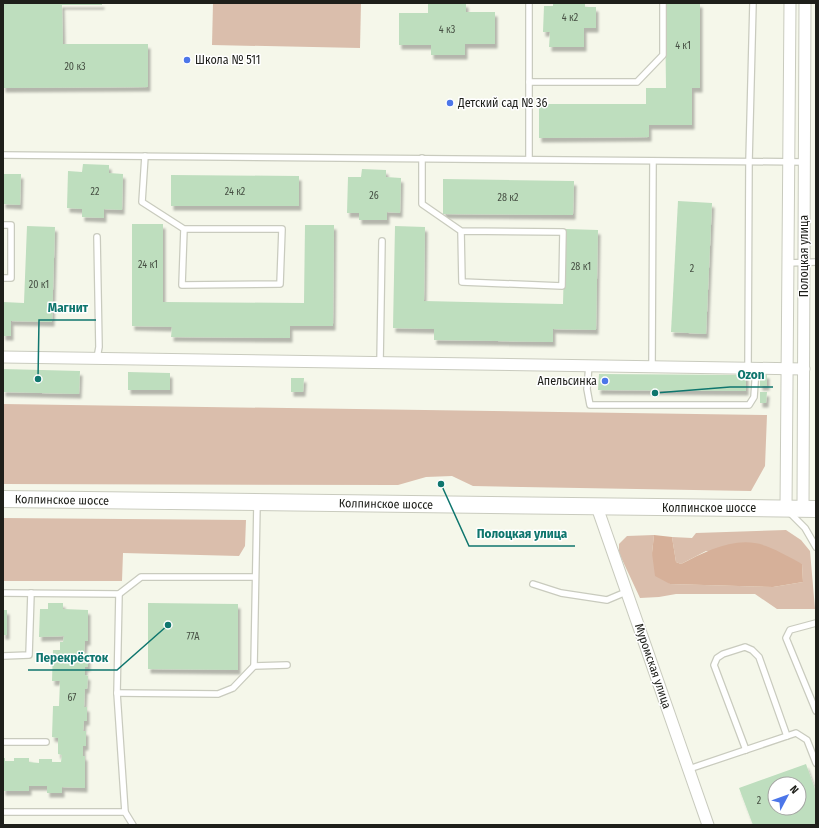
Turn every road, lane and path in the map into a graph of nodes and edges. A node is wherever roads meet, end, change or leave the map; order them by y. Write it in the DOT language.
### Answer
graph roads {
  1 [pos="529,3"];
  2 [pos="662,3"];
  3 [pos="753,3"];
  4 [pos="790,3"];
  5 [pos="805,3"];
  6 [pos="529,82"];
  7 [pos="3,155"];
  8 [pos="145,156"];
  9 [pos="422,158"];
  10 [pos="529,159"];
  11 [pos="653,161"];
  12 [pos="749,162"];
  13 [pos="789,162"];
  14 [pos="805,162"];
  15 [pos="3,225"];
  16 [pos="184,229"];
  17 [pos="461,231"];
  18 [pos="97,237"];
  19 [pos="382,241"];
  20 [pos="816,262"];
  21 [pos="788,263"];
  22 [pos="804,263"];
  23 [pos="3,278"];
  24 [pos="3,357"];
  25 [pos="97,358"];
  26 [pos="380,362"];
  27 [pos="589,365"];
  28 [pos="652,366"];
  29 [pos="752,368"];
  30 [pos="787,368"];
  31 [pos="804,368"];
  32 [pos="3,499"];
  33 [pos="257,503"];
  34 [pos="597,507"];
  35 [pos="786,508"];
  36 [pos="810,509"];
  37 [pos="816,547"];
  38 [pos="255,577"];
  39 [pos="533,584"];
  40 [pos="626,592"];
  41 [pos="3,593"];
  42 [pos="30,593"];
  43 [pos="119,594"];
  44 [pos="816,623"];
  45 [pos="3,656"];
  46 [pos="254,666"];
  47 [pos="287,666"];
  48 [pos="117,693"];
  49 [pos="816,711"];
  50 [pos="787,736"];
  51 [pos="3,742"];
  52 [pos="46,742"];
  53 [pos="746,750"];
  54 [pos="816,763"];
  55 [pos="689,769"];
  56 [pos="3,812"];
  57 [pos="125,812"];
  58 [pos="134,825"];
  59 [pos="708,825"];
  1 -- 6 [label="lane"];
  2 -- 6 [label="lane"];
  3 -- 12 [label="lane"];
  4 -- 13 [label="street, Полоцкая улица"];
  5 -- 14 [label="street, Полоцкая улица"];
  6 -- 10 [label="lane"];
  7 -- 8 [label="lane"];
  8 -- 9 [label="lane"];
  8 -- 16 [label="lane"];
  9 -- 10 [label="lane"];
  9 -- 17 [label="lane"];
  10 -- 11 [label="lane"];
  11 -- 12 [label="lane"];
  11 -- 28 [label="lane"];
  12 -- 13 [label="lane"];
  12 -- 29 [label="lane"];
  13 -- 14 [label="lane"];
  13 -- 21 [label="street, Полоцкая улица"];
  14 -- 22 [label="street, Полоцкая улица"];
  15 -- 23 [label="lane"];
  16 -- 16 [label="lane"];
  17 -- 17 [label="lane"];
  18 -- 25 [label="lane"];
  19 -- 26 [label="lane"];
  20 -- 22 [label="lane"];
  21 -- 22 [label="lane"];
  21 -- 30 [label="street, Полоцкая улица"];
  22 -- 31 [label="street, Полоцкая улица"];
  24 -- 25 [label="street"];
  25 -- 26 [label="street"];
  26 -- 27 [label="street"];
  27 -- 28 [label="street"];
  27 -- 29 [label="lane"];
  28 -- 29 [label="street"];
  29 -- 30 [label="street"];
  30 -- 31 [label="street"];
  30 -- 35 [label="street, Полоцкая улица"];
  31 -- 36 [label="street, Полоцкая улица"];
  32 -- 33 [label="main road, Колпинское шоссе"];
  33 -- 34 [label="main road, Колпинское шоссе"];
  33 -- 38 [label="lane"];
  34 -- 35 [label="main road, Колпинское шоссе"];
  34 -- 40 [label="street, Муромская улица"];
  35 -- 36 [label="main road, Колпинское шоссе"];
  35 -- 37 [label="lane"];
  38 -- 43 [label="lane"];
  38 -- 46 [label="lane"];
  39 -- 40 [label="lane"];
  40 -- 55 [label="street, Муромская улица"];
  41 -- 42 [label="lane"];
  42 -- 43 [label="lane"];
  42 -- 45 [label="lane"];
  43 -- 48 [label="lane"];
  44 -- 49 [label="lane"];
  46 -- 47 [label="lane"];
  46 -- 48 [label="lane"];
  48 -- 57 [label="lane"];
  50 -- 53 [label="lane"];
  50 -- 53 [label="lane"];
  50 -- 54 [label="lane"];
  51 -- 52 [label="lane"];
  53 -- 55 [label="lane"];
  55 -- 59 [label="street, Муромская улица"];
  56 -- 57 [label="lane"];
  57 -- 58 [label="lane"];
}
